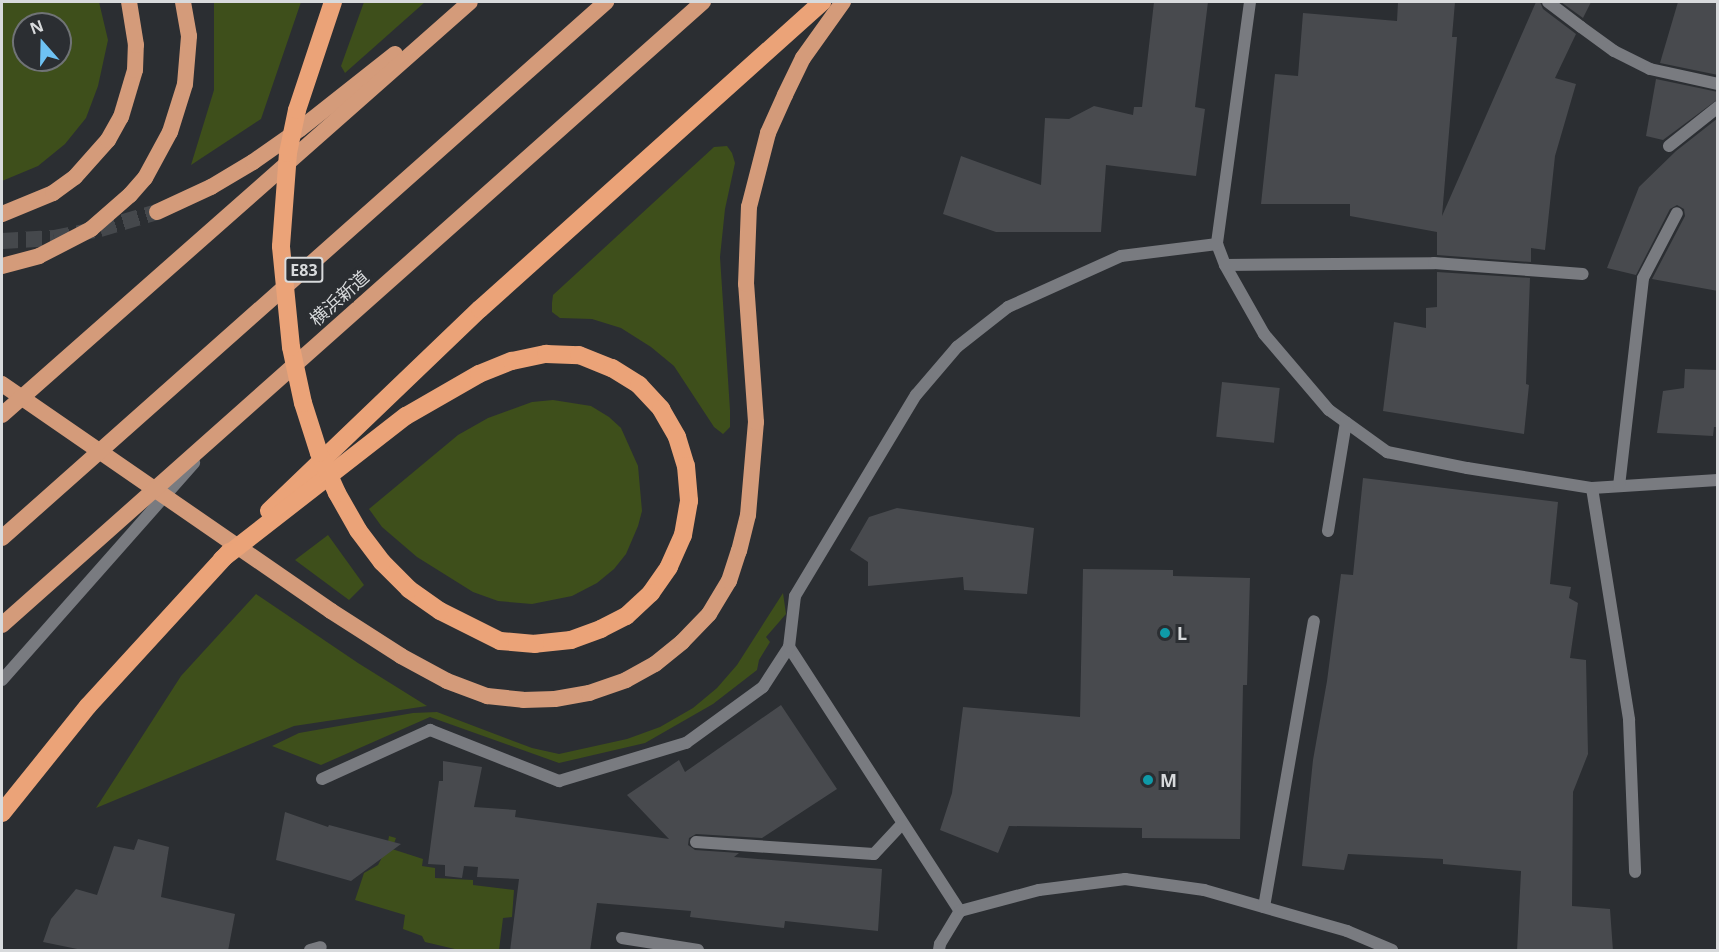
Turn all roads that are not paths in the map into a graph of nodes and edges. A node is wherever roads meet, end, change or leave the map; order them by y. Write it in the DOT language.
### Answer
graph roads {
  1 [pos="129,2"];
  2 [pos="183,2"];
  3 [pos="460,2"];
  4 [pos="470,2"];
  5 [pos="606,2"];
  6 [pos="703,2"];
  7 [pos="822,2"];
  8 [pos="843,2"];
  9 [pos="1250,2"];
  10 [pos="1548,2"];
  11 [pos="332,4"];
  12 [pos="1718,84"];
  13 [pos="1718,107"];
  14 [pos="1669,146"];
  15 [pos="157,212"];
  16 [pos="1677,213"];
  17 [pos="2,214"];
  18 [pos="1217,244"];
  19 [pos="1225,265"];
  20 [pos="2,266"];
  21 [pos="1583,274"];
  22 [pos="2,384"];
  23 [pos="236,415"];
  24 [pos="2,416"];
  25 [pos="1346,422"];
  26 [pos="1718,480"];
  27 [pos="1619,486"];
  28 [pos="1592,488"];
  29 [pos="1328,531"];
  30 [pos="2,538"];
  31 [pos="222,559"];
  32 [pos="1314,621"];
  33 [pos="2,625"];
  34 [pos="789,647"];
  35 [pos="2,680"];
  36 [pos="322,778"];
  37 [pos="2,813"];
  38 [pos="902,824"];
  39 [pos="696,842"];
  40 [pos="1635,872"];
  41 [pos="1264,907"];
  42 [pos="960,911"];
  43 [pos="622,938"];
  44 [pos="698,951"];
  45 [pos="939,951"];
  46 [pos="1392,951"];
  1 -- 17 [label="highway"];
  2 -- 20 [label="highway"];
  3 -- 15 [label="highway"];
  4 -- 24 [label="highway"];
  5 -- 30 [label="highway, E83"];
  6 -- 23 [label="highway, 横浜新道"];
  7 -- 31 [label="highway"];
  8 -- 22 [label="highway"];
  9 -- 18 [label="street"];
  10 -- 12 [label="street"];
  11 -- 31 [label="highway"];
  13 -- 14 [label="street"];
  16 -- 27 [label="street"];
  18 -- 19 [label="street"];
  18 -- 34 [label="street"];
  19 -- 21 [label="street"];
  19 -- 25 [label="street"];
  23 -- 33 [label="highway, 横浜新道"];
  23 -- 35 [label="street"];
  25 -- 28 [label="street"];
  25 -- 29 [label="street"];
  26 -- 27 [label="street"];
  27 -- 28 [label="street"];
  28 -- 40 [label="street"];
  31 -- 37 [label="highway"];
  32 -- 41 [label="street"];
  34 -- 36 [label="street"];
  34 -- 38 [label="street"];
  38 -- 39 [label="street"];
  38 -- 42 [label="street"];
  41 -- 42 [label="street"];
  41 -- 46 [label="street"];
  42 -- 45 [label="street"];
  43 -- 44 [label="street"];
}
